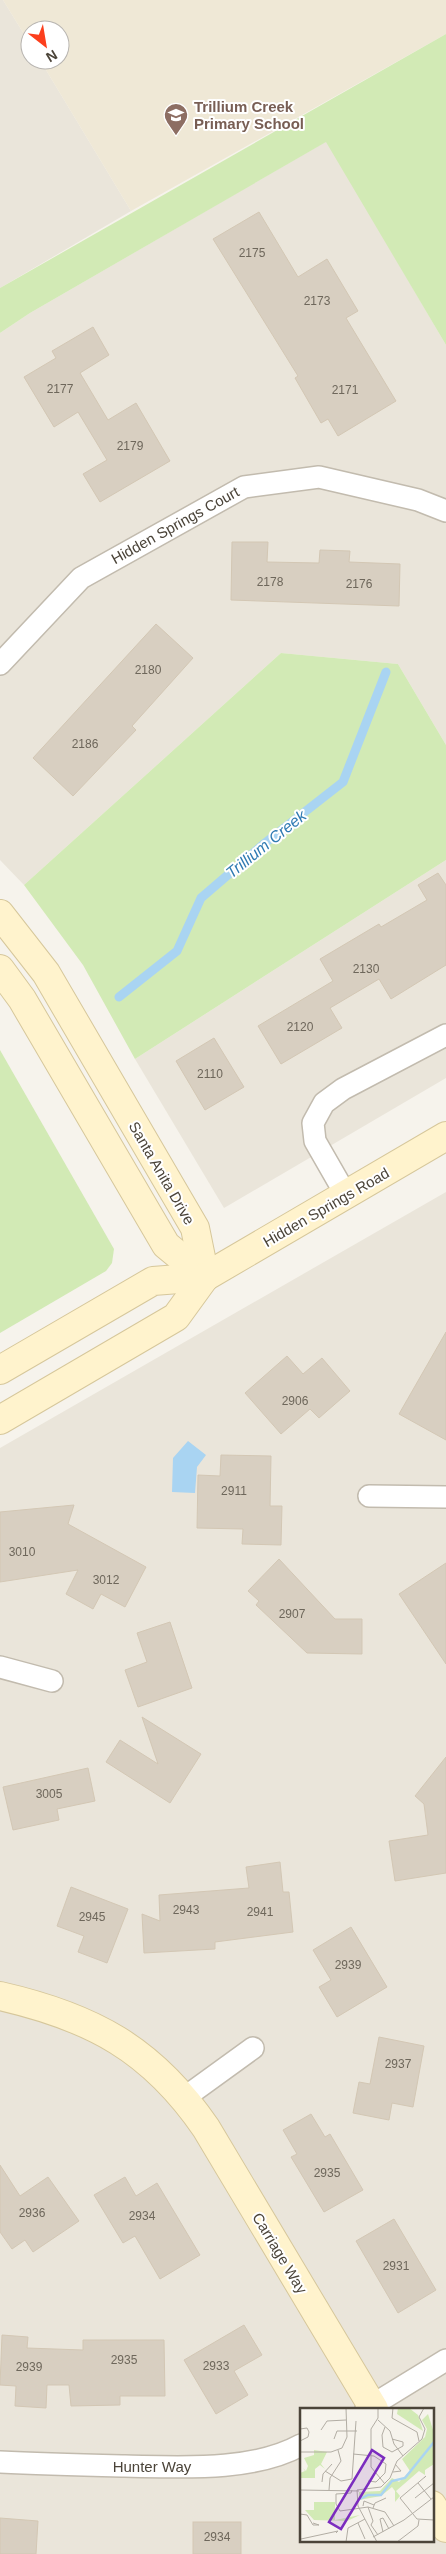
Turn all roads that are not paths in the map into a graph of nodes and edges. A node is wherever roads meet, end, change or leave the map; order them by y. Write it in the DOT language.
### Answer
graph roads {
  1 [pos="446,511"];
  2 [pos="0,664"];
  3 [pos="0,914"];
  4 [pos="0,968"];
  5 [pos="446,1036"];
  6 [pos="446,1136"];
  7 [pos="346,1195"];
  8 [pos="205,1277"];
  9 [pos="0,1370"];
  10 [pos="0,1420"];
  11 [pos="369,1496"];
  12 [pos="446,1498"];
  13 [pos="0,1667"];
  14 [pos="52,1681"];
  15 [pos="0,1996"];
  16 [pos="253,2048"];
  17 [pos="184,2098"];
  18 [pos="446,2360"];
  19 [pos="371,2408"];
  20 [pos="300,2446"];
  21 [pos="0,2462"];
  22 [pos="434,2508"];
  23 [pos="446,2528"];
  1 -- 2 [label="street, Hidden Springs Court"];
  3 -- 8 [label="main road, Santa Anita Drive"];
  4 -- 8 [label="main road"];
  5 -- 7 [label="street"];
  6 -- 7 [label="main road, Hidden Springs Road"];
  7 -- 8 [label="main road, Hidden Springs Road"];
  8 -- 9 [label="main road, Hidden Springs Road"];
  8 -- 10 [label="main road, Hidden Springs Road"];
  11 -- 12 [label="street"];
  13 -- 14 [label="street"];
  15 -- 17 [label="main road, Carriage Way"];
  16 -- 17 [label="street"];
  17 -- 19 [label="main road, Carriage Way"];
  18 -- 19 [label="street"];
  20 -- 21 [label="street, Hunter Way"];
  22 -- 23 [label="main road"];
}
